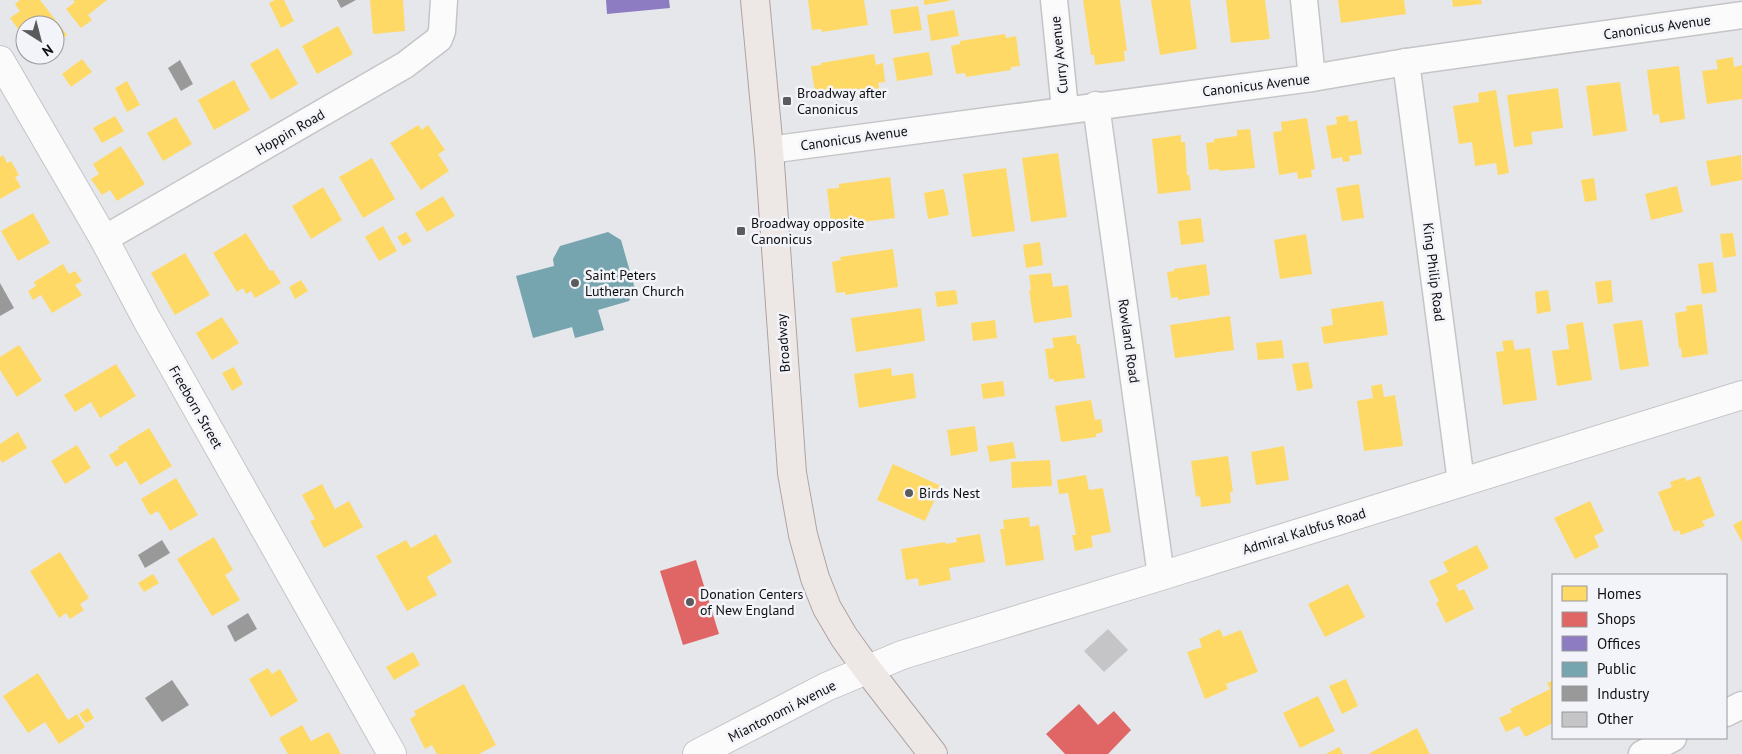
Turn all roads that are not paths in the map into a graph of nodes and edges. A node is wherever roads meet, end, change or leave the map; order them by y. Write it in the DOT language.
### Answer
graph roads {
  1 [pos="444,0"];
  2 [pos="755,0"];
  3 [pos="1054,0"];
  4 [pos="1304,0"];
  5 [pos="1742,15"];
  6 [pos="0,60"];
  7 [pos="1406,62"];
  8 [pos="1312,78"];
  9 [pos="1096,105"];
  10 [pos="1065,109"];
  11 [pos="769,150"];
  12 [pos="104,239"];
  13 [pos="1742,395"];
  14 [pos="1461,482"];
  15 [pos="1161,576"];
  16 [pos="867,669"];
  17 [pos="1742,706"];
  18 [pos="1727,713"];
  19 [pos="1671,739"];
  20 [pos="392,754"];
  21 [pos="697,754"];
  22 [pos="933,754"];
  23 [pos="1642,754"];
  1 -- 12 [label="street, Hoppin Road"];
  2 -- 11 [label="main road, Broadway"];
  3 -- 10 [label="street, Curry Avenue"];
  4 -- 8 [label="street"];
  5 -- 7 [label="street, Canonicus Avenue"];
  6 -- 12 [label="main road, Freeborn Street"];
  7 -- 8 [label="street, Canonicus Avenue"];
  7 -- 14 [label="street, King Philip Road"];
  8 -- 9 [label="street, Canonicus Avenue"];
  9 -- 10 [label="street, Canonicus Avenue"];
  9 -- 15 [label="street, Rowland Road"];
  10 -- 11 [label="street, Canonicus Avenue"];
  11 -- 16 [label="main road, Broadway"];
  12 -- 20 [label="main road, Freeborn Street"];
  13 -- 14 [label="main road, Admiral Kalbfus Road"];
  14 -- 15 [label="main road, Admiral Kalbfus Road"];
  15 -- 16 [label="main road, Admiral Kalbfus Road"];
  16 -- 21 [label="main road, Miantonomi Avenue"];
  16 -- 22 [label="main road, Broadway"];
  17 -- 18 [label="street"];
  19 -- 23 [label="street"];
}
